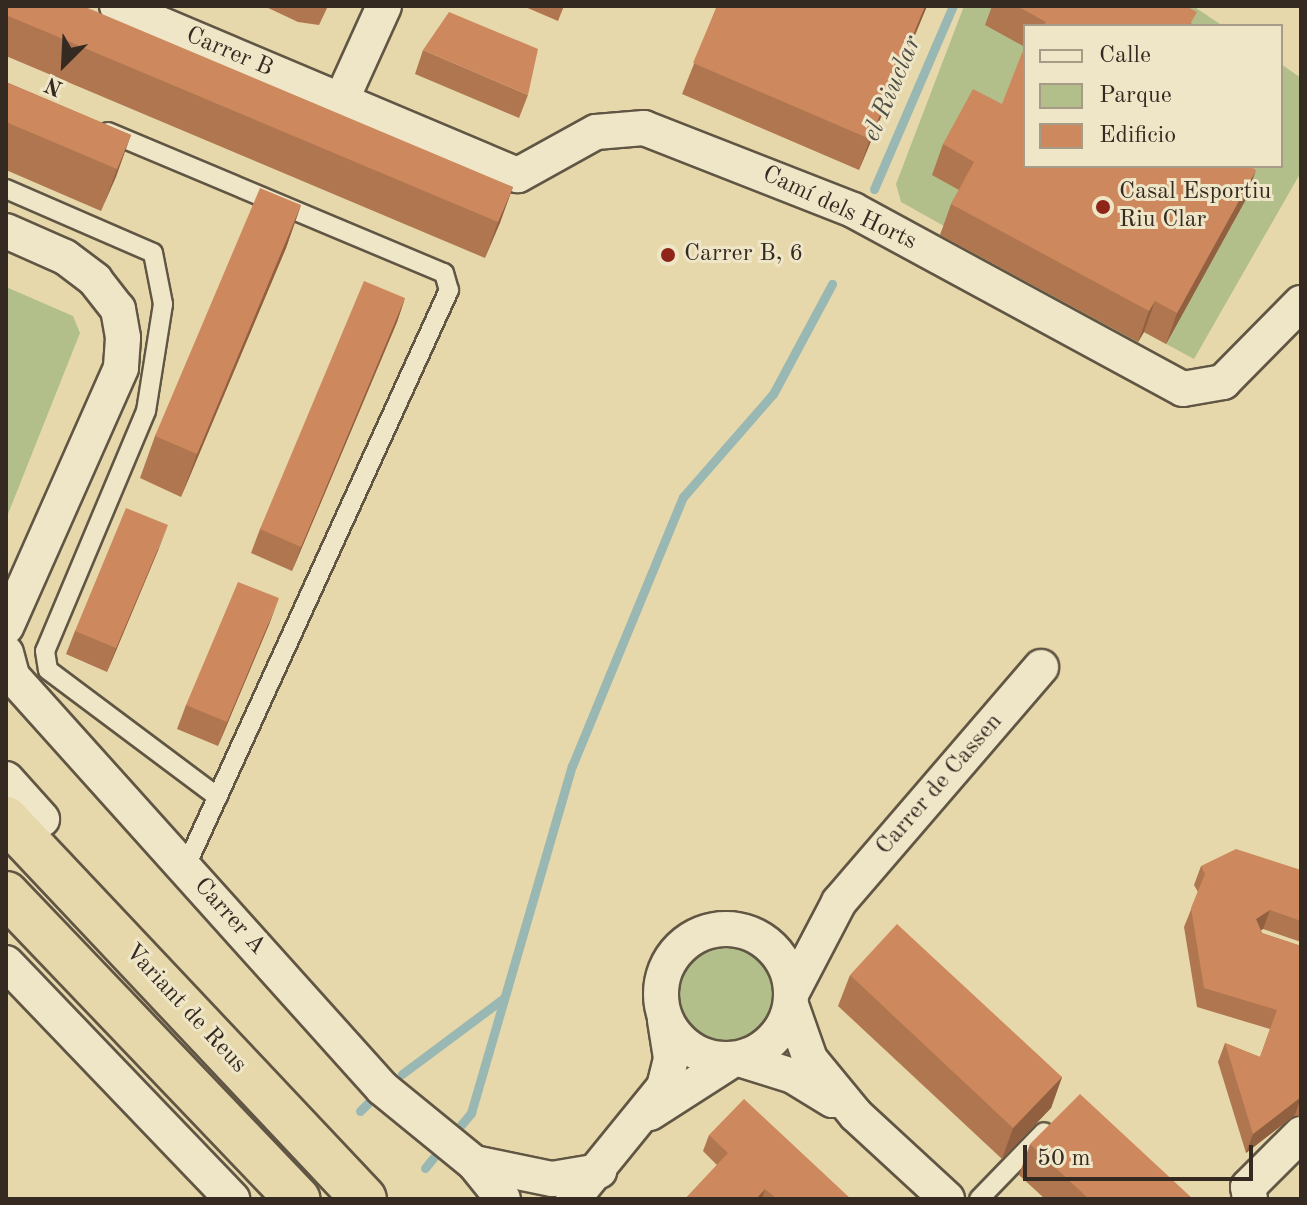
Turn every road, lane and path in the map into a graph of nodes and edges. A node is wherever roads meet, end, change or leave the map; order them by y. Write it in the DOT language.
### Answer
graph roads {
  1 [pos="117,6"];
  2 [pos="384,6"];
  3 [pos="341,101"];
  4 [pos="94,126"];
  5 [pos="6,189"];
  6 [pos="6,231"];
  7 [pos="1301,303"];
  8 [pos="6,627"];
  9 [pos="6,653"];
  10 [pos="1041,667"];
  11 [pos="6,779"];
  12 [pos="218,797"];
  13 [pos="24,819"];
  14 [pos="185,868"];
  15 [pos="6,894"];
  16 [pos="839,902"];
  17 [pos="765,941"];
  18 [pos="6,963"];
  19 [pos="791,999"];
  20 [pos="664,1018"];
  21 [pos="737,1059"];
  22 [pos="649,1113"];
  23 [pos="856,1115"];
  24 [pos="1061,1116"];
  25 [pos="1301,1134"];
  26 [pos="474,1163"];
  27 [pos="599,1171"];
  28 [pos="1249,1193"];
  29 [pos="232,1199"];
  30 [pos="297,1199"];
  31 [pos="364,1199"];
  32 [pos="503,1199"];
  33 [pos="573,1199"];
  34 [pos="947,1199"];
  35 [pos="979,1199"];
  1 -- 3 [label="street, Carrer B"];
  2 -- 3 [label="street"];
  3 -- 7 [label="street, Camí dels Horts"];
  4 -- 12 [label="lane"];
  5 -- 12 [label="lane"];
  6 -- 8 [label="street"];
  9 -- 14 [label="street, Carrer A"];
  10 -- 16 [label="street, Carrer de Cassen"];
  11 -- 13 [label="street"];
  12 -- 14 [label="lane"];
  13 -- 31 [label="highway, Variant de Reus"];
  14 -- 26 [label="street, Carrer A"];
  15 -- 30 [label="highway, Variant de Reus"];
  16 -- 17 [label="street, Carrer de Cassen"];
  16 -- 19 [label="street, Carrer de Cassen"];
  17 -- 19 [label="street"];
  17 -- 20 [label="street"];
  18 -- 29 [label="street"];
  19 -- 21 [label="street"];
  19 -- 23 [label="street"];
  20 -- 21 [label="street"];
  20 -- 22 [label="street"];
  21 -- 22 [label="street"];
  21 -- 23 [label="street"];
  22 -- 27 [label="street"];
  23 -- 34 [label="street"];
  24 -- 35 [label="lane"];
  25 -- 28 [label="street"];
  26 -- 27 [label="street, Carrer A"];
  26 -- 32 [label="street, Carrer A"];
  27 -- 33 [label="street"];
}
